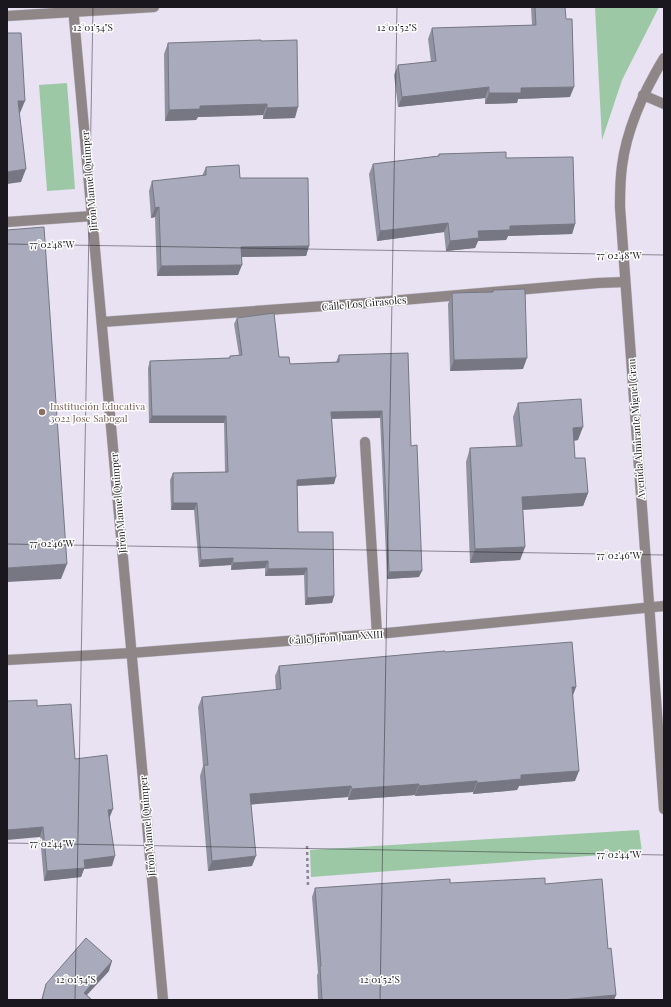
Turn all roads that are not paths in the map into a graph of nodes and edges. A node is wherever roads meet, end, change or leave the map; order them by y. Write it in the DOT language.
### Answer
graph roads {
  1 [pos="154,7"];
  2 [pos="73,9"];
  3 [pos="7,16"];
  4 [pos="664,58"];
  5 [pos="643,95"];
  6 [pos="664,104"];
  7 [pos="92,216"];
  8 [pos="7,222"];
  9 [pos="626,282"];
  10 [pos="102,322"];
  11 [pos="364,442"];
  12 [pos="664,606"];
  13 [pos="649,607"];
  14 [pos="377,634"];
  15 [pos="131,653"];
  16 [pos="7,660"];
  17 [pos="664,809"];
  18 [pos="163,1000"];
  1 -- 2 [label="street"];
  2 -- 3 [label="street"];
  2 -- 7 [label="street, Jirón Manuel Quimper"];
  4 -- 5 [label="street, Avenida Almirante Miguel Grau"];
  5 -- 6 [label="street"];
  5 -- 9 [label="street, Avenida Almirante Miguel Grau"];
  7 -- 8 [label="street"];
  7 -- 10 [label="street, Jirón Manuel Quimper"];
  9 -- 10 [label="street, Calle Los Girasoles"];
  9 -- 13 [label="street, Avenida Almirante Miguel Grau"];
  10 -- 15 [label="street, Jirón Manuel Quimper"];
  11 -- 14 [label="street"];
  12 -- 13 [label="street, Calle Jirón Juan XXIII"];
  13 -- 14 [label="street, Calle Jirón Juan XXIII"];
  13 -- 17 [label="street, Avenida Almirante Miguel Grau"];
  14 -- 15 [label="street, Calle Jirón Juan XXIII"];
  15 -- 16 [label="street, Calle Jirón Juan XXIII"];
  15 -- 18 [label="street, Jirón Manuel Quimper"];
}
